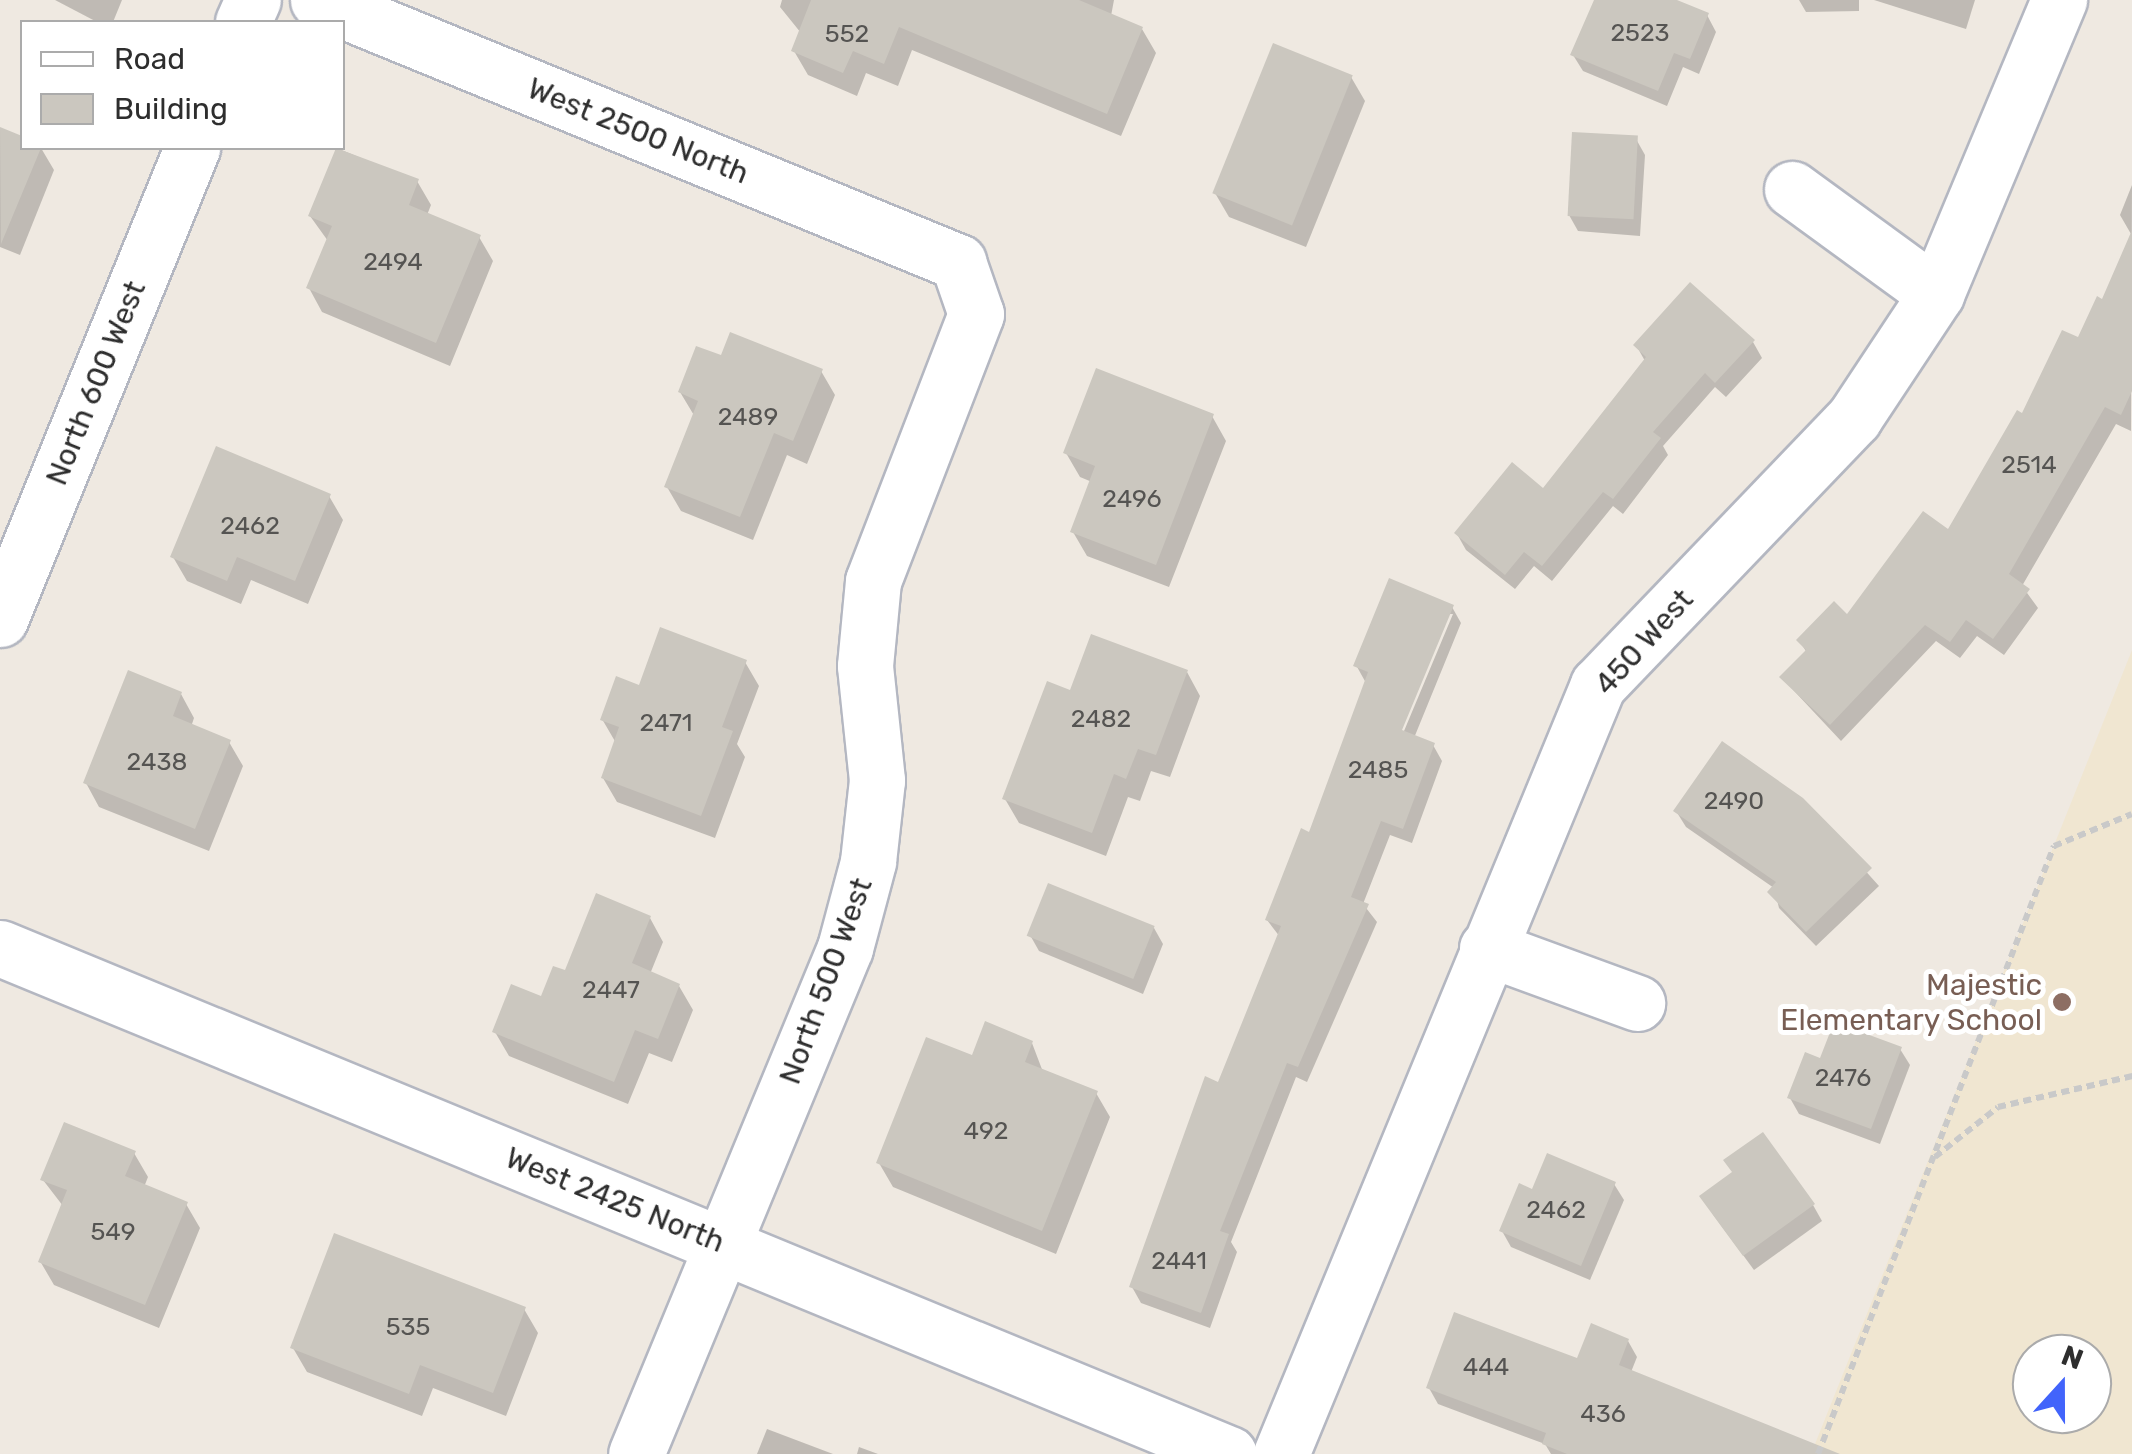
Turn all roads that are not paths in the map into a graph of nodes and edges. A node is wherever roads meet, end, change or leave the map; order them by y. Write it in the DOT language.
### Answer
graph roads {
  1 [pos="318,0"];
  2 [pos="2059,0"];
  3 [pos="191,150"];
  4 [pos="1792,188"];
  5 [pos="958,262"];
  6 [pos="1936,294"];
  7 [pos="0,619"];
  8 [pos="0,948"];
  9 [pos="1487,948"];
  10 [pos="1637,1003"];
  11 [pos="726,1246"];
  12 [pos="636,1454"];
  13 [pos="1229,1454"];
  14 [pos="1280,1454"];
  1 -- 5 [label="street, West 2500 North"];
  2 -- 6 [label="street, 450 West"];
  3 -- 7 [label="street, North 600 West"];
  4 -- 6 [label="street"];
  5 -- 11 [label="street, North 500 West"];
  6 -- 9 [label="street, 450 West"];
  8 -- 11 [label="street, West 2425 North"];
  9 -- 10 [label="street"];
  9 -- 14 [label="street, 450 West"];
  11 -- 12 [label="street, North 500 West"];
  11 -- 13 [label="street, West 2425 North"];
}
